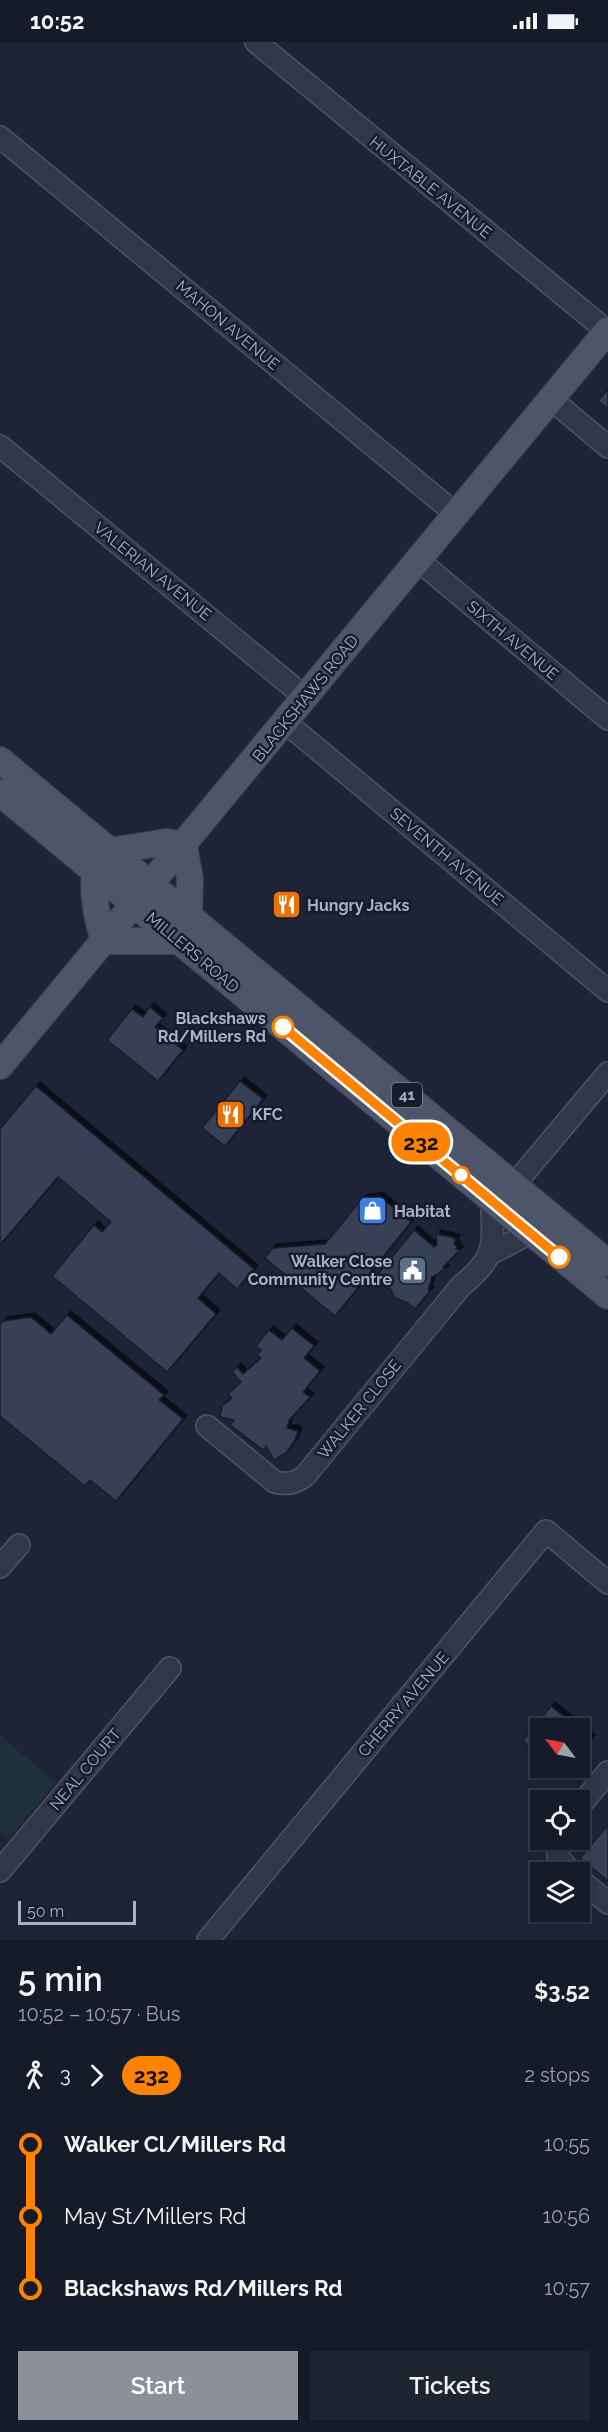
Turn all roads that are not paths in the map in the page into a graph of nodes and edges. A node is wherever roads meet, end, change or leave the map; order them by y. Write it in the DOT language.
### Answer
graph roads {
  1 [pos="256,42"];
  2 [pos="0,137"];
  3 [pos="607,331"];
  4 [pos="551,399"];
  5 [pos="0,446"];
  6 [pos="608,447"];
  7 [pos="456,514"];
  8 [pos="418,560"];
  9 [pos="305,697"];
  10 [pos="608,719"];
  11 [pos="285,722"];
  12 [pos="0,760"];
  13 [pos="0,793"];
  14 [pos="184,846"];
  15 [pos="103,861"];
  16 [pos="144,894"];
  17 [pos="189,916"];
  18 [pos="104,941"];
  19 [pos="180,941"];
  20 [pos="608,991"];
  21 [pos="0,1066"];
  22 [pos="608,1073"];
  23 [pos="514,1185"];
  24 [pos="499,1207"];
  25 [pos="530,1233"];
  26 [pos="492,1253"];
  27 [pos="608,1263"];
  28 [pos="608,1296"];
  29 [pos="207,1426"];
  30 [pos="19,1545"];
  31 [pos="0,1568"];
  32 [pos="608,1583"];
  33 [pos="171,1668"];
  34 [pos="608,1772"];
  35 [pos="590,1794"];
  36 [pos="0,1871"];
  37 [pos="590,1888"];
  38 [pos="608,1903"];
  39 [pos="208,1940"];
  1 -- 3 [label="street, HUXTABLE AVENUE"];
  2 -- 7 [label="street, MAHON AVENUE"];
  3 -- 4 [label="main road, BLACKSHAWS ROAD"];
  4 -- 6 [label="street"];
  4 -- 7 [label="main road, BLACKSHAWS ROAD"];
  5 -- 9 [label="street, VALERIAN AVENUE"];
  7 -- 8 [label="main road, BLACKSHAWS ROAD"];
  8 -- 9 [label="main road, BLACKSHAWS ROAD"];
  8 -- 10 [label="street, SIXTH AVENUE"];
  9 -- 11 [label="main road, BLACKSHAWS ROAD"];
  11 -- 14 [label="main road, BLACKSHAWS ROAD"];
  11 -- 20 [label="street, SEVENTH AVENUE"];
  12 -- 15 [label="main road, MILLERS ROAD / 41"];
  13 -- 15 [label="main road, MILLERS ROAD / 41"];
  14 -- 15 [label="main road"];
  14 -- 16 [label="main road, BLACKSHAWS ROAD"];
  14 -- 17 [label="main road"];
  15 -- 16 [label="main road, MILLERS ROAD / 41"];
  15 -- 18 [label="main road"];
  16 -- 17 [label="main road, MILLERS ROAD / 41"];
  16 -- 18 [label="main road, BLACKSHAWS ROAD"];
  16 -- 19 [label="main road, MILLERS ROAD / 41"];
  17 -- 23 [label="main road, MILLERS ROAD / 41"];
  18 -- 19 [label="main road"];
  18 -- 21 [label="main road, BLACKSHAWS ROAD"];
  19 -- 24 [label="main road, MILLERS ROAD / 41"];
  22 -- 23 [label="street"];
  23 -- 24 [label="street"];
  23 -- 27 [label="main road, MILLERS ROAD / 41"];
  24 -- 25 [label="main road, MILLERS ROAD / 41"];
  24 -- 26 [label="street"];
  25 -- 26 [label="street, WALKER CLOSE"];
  25 -- 28 [label="main road, MILLERS ROAD / 41"];
  26 -- 29 [label="street, WALKER CLOSE"];
  30 -- 31 [label="street"];
  32 -- 39 [label="street, CHERRY AVENUE"];
  33 -- 36 [label="street, NEAL COURT"];
  34 -- 35 [label="street"];
  37 -- 38 [label="street"];
}
